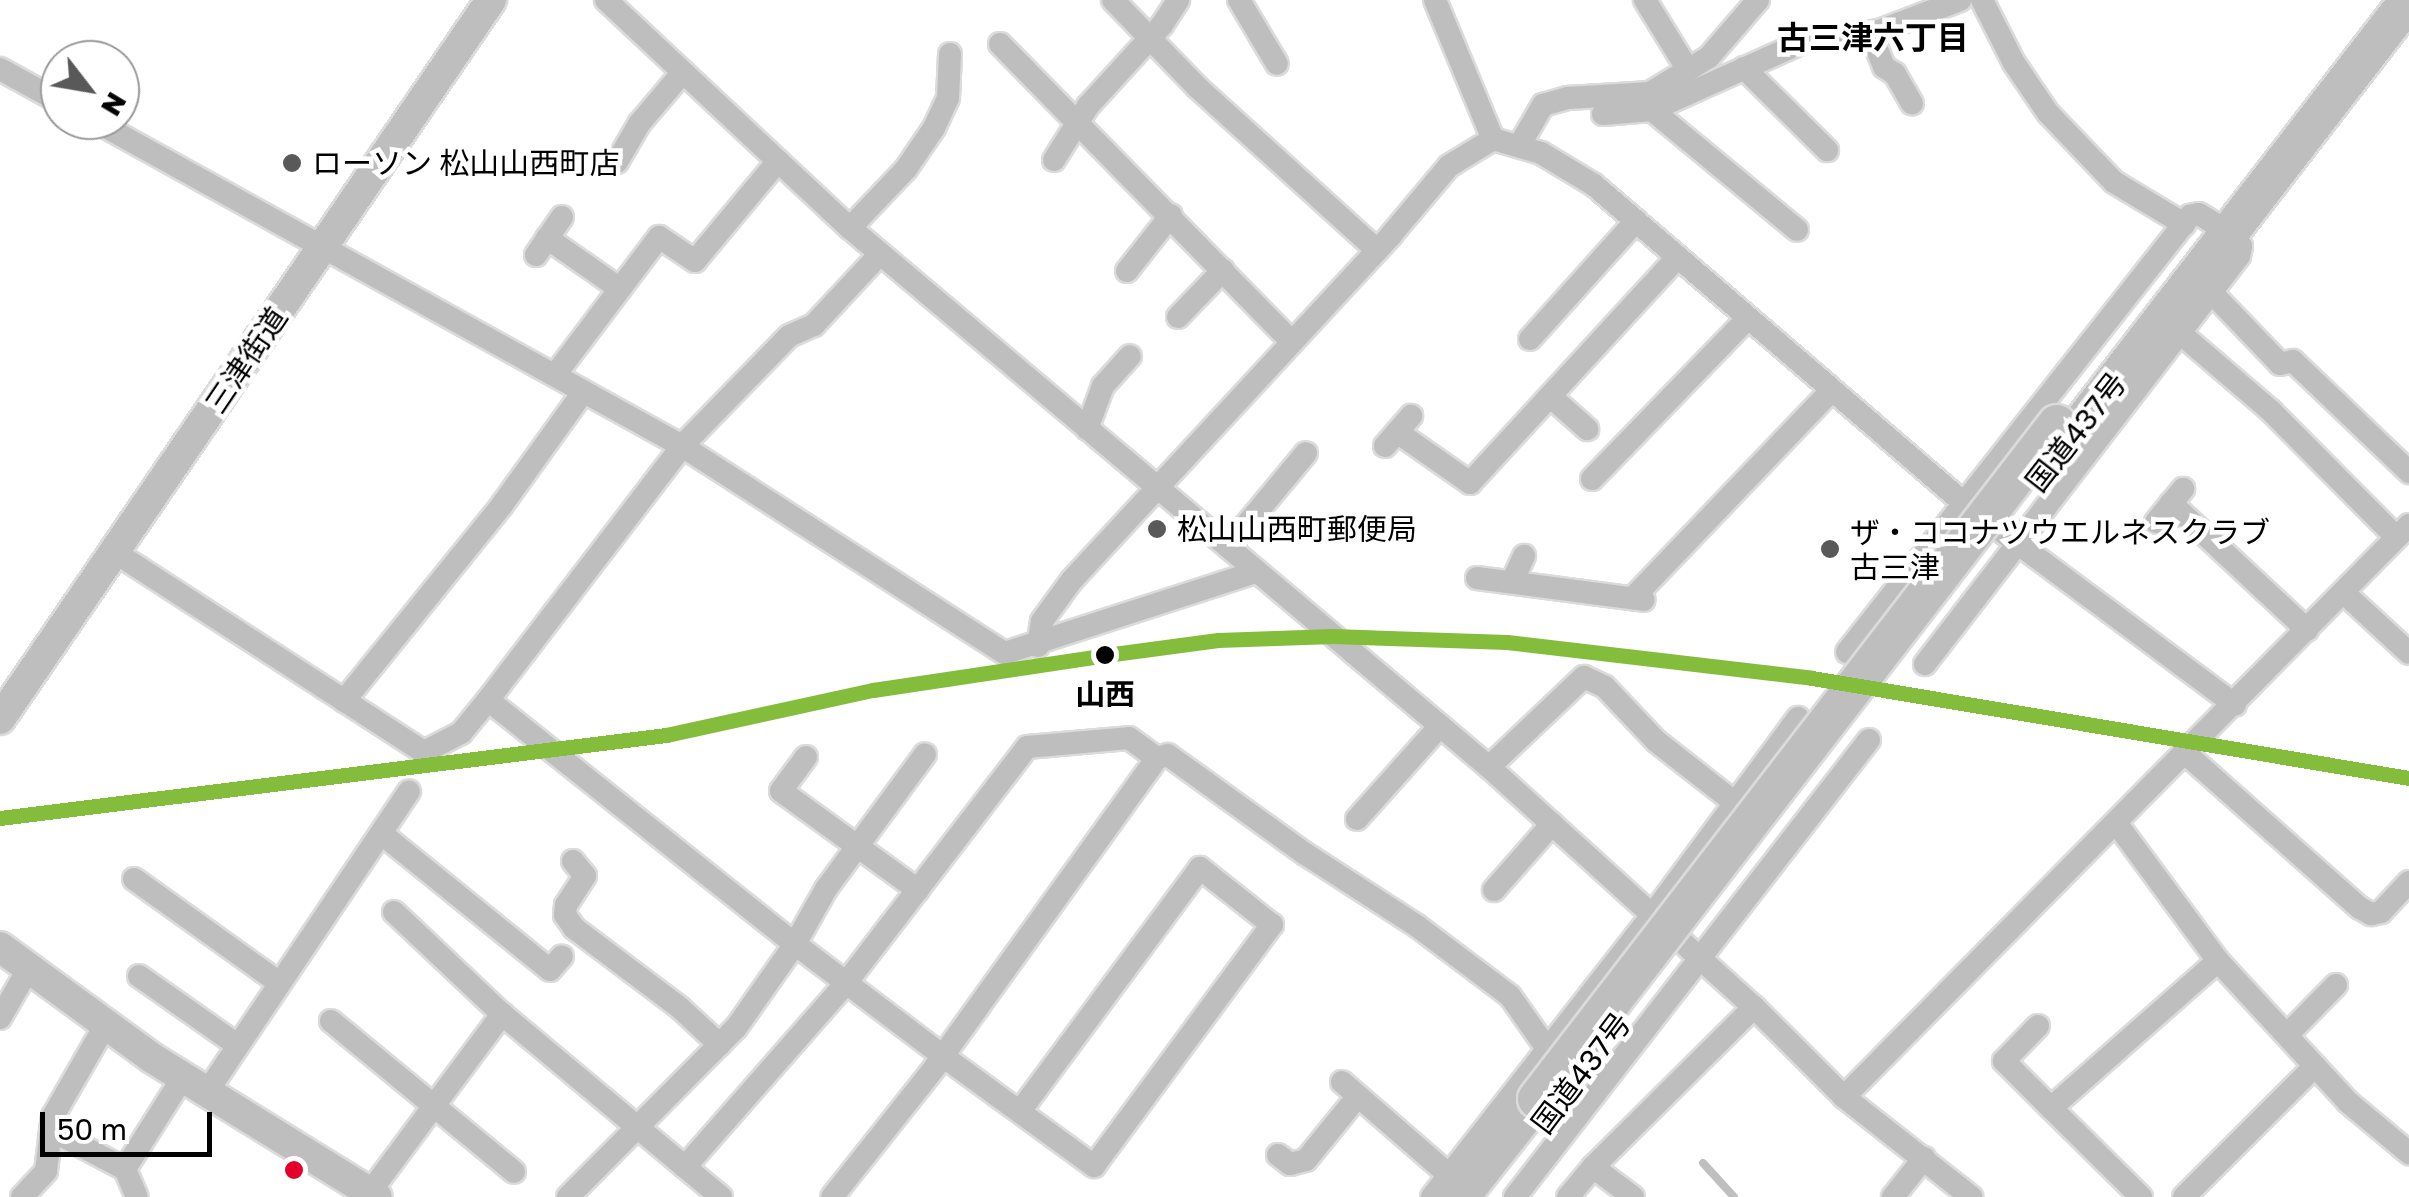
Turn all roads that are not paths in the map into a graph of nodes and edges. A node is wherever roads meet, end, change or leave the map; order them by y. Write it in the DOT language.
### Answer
graph roads {
  1 [pos="491,0"];
  2 [pos="606,0"];
  3 [pos="1113,0"];
  4 [pos="1178,0"];
  5 [pos="1239,0"];
  6 [pos="1435,0"];
  7 [pos="1644,0"];
  8 [pos="1960,0"];
  9 [pos="1982,0"];
  10 [pos="2381,0"];
  11 [pos="2409,0"];
  12 [pos="1744,5"];
  13 [pos="1870,32"];
  14 [pos="1150,38"];
  15 [pos="1000,44"];
  16 [pos="950,54"];
  17 [pos="1277,64"];
  18 [pos="1744,68"];
  19 [pos="0,69"];
  20 [pos="1688,70"];
  21 [pos="683,72"];
  22 [pos="40,91"];
  23 [pos="1912,104"];
  24 [pos="1652,110"];
  25 [pos="1603,114"];
  26 [pos="1076,124"];
  27 [pos="1493,138"];
  28 [pos="130,140"];
  29 [pos="1519,146"];
  30 [pos="1827,150"];
  31 [pos="1054,160"];
  32 [pos="778,161"];
  33 [pos="617,162"];
  34 [pos="562,216"];
  35 [pos="1170,216"];
  36 [pos="1636,220"];
  37 [pos="2209,227"];
  38 [pos="850,228"];
  39 [pos="1797,230"];
  40 [pos="324,246"];
  41 [pos="1377,250"];
  42 [pos="880,254"];
  43 [pos="1678,257"];
  44 [pos="1127,270"];
  45 [pos="1222,270"];
  46 [pos="620,289"];
  47 [pos="2212,293"];
  48 [pos="1178,317"];
  49 [pos="1747,319"];
  50 [pos="2180,333"];
  51 [pos="1530,339"];
  52 [pos="1290,340"];
  53 [pos="1130,356"];
  54 [pos="555,374"];
  55 [pos="584,391"];
  56 [pos="1831,391"];
  57 [pos="1550,396"];
  58 [pos="1087,429"];
  59 [pos="1587,429"];
  60 [pos="1398,432"];
  61 [pos="682,446"];
  62 [pos="1306,452"];
  63 [pos="2409,472"];
  64 [pos="1592,479"];
  65 [pos="1159,490"];
  66 [pos="1966,504"];
  67 [pos="2156,522"];
  68 [pos="2403,531"];
  69 [pos="2018,544"];
  70 [pos="1228,547"];
  71 [pos="116,553"];
  72 [pos="1524,556"];
  73 [pos="1256,572"];
  74 [pos="1477,578"];
  75 [pos="1512,582"];
  76 [pos="2344,592"];
  77 [pos="2307,630"];
  78 [pos="1038,646"];
  79 [pos="1847,652"];
  80 [pos="2409,653"];
  81 [pos="1925,664"];
  82 [pos="488,700"];
  83 [pos="344,701"];
  84 [pos="2234,705"];
  85 [pos="1798,718"];
  86 [pos="0,719"];
  87 [pos="1440,726"];
  88 [pos="1869,740"];
  89 [pos="2184,752"];
  90 [pos="925,754"];
  91 [pos="806,757"];
  92 [pos="1157,758"];
  93 [pos="1489,767"];
  94 [pos="409,791"];
  95 [pos="1735,803"];
  96 [pos="1357,820"];
  97 [pos="1552,824"];
  98 [pos="2117,824"];
  99 [pos="382,834"];
  100 [pos="859,846"];
  101 [pos="573,861"];
  102 [pos="134,879"];
  103 [pos="2409,882"];
  104 [pos="918,890"];
  105 [pos="1494,890"];
  106 [pos="2400,908"];
  107 [pos="394,912"];
  108 [pos="1653,914"];
  109 [pos="795,944"];
  110 [pos="0,947"];
  111 [pos="562,956"];
  112 [pos="1700,957"];
  113 [pos="2218,961"];
  114 [pos="29,968"];
  115 [pos="139,976"];
  116 [pos="278,982"];
  117 [pos="846,982"];
  118 [pos="2336,985"];
  119 [pos="1754,1007"];
  120 [pos="502,1014"];
  121 [pos="0,1018"];
  122 [pos="332,1021"];
  123 [pos="106,1024"];
  124 [pos="2038,1026"];
  125 [pos="2286,1035"];
  126 [pos="720,1044"];
  127 [pos="237,1045"];
  128 [pos="1548,1050"];
  129 [pos="943,1056"];
  130 [pos="2315,1066"];
  131 [pos="195,1085"];
  132 [pos="1844,1096"];
  133 [pos="432,1104"];
  134 [pos="1545,1104"];
  135 [pos="2051,1108"];
  136 [pos="1020,1112"];
  137 [pos="638,1128"];
  138 [pos="51,1130"];
  139 [pos="2409,1154"];
  140 [pos="1278,1155"];
  141 [pos="1924,1158"];
  142 [pos="685,1167"];
  143 [pos="1593,1167"];
  144 [pos="125,1169"];
  145 [pos="514,1172"];
  146 [pos="1455,1186"];
  147 [pos="374,1195"];
  148 [pos="22,1197"];
  149 [pos="137,1197"];
  150 [pos="568,1197"];
  151 [pos="721,1197"];
  152 [pos="832,1197"];
  153 [pos="1432,1197"];
  154 [pos="1488,1197"];
  155 [pos="1516,1197"];
  156 [pos="1568,1197"];
  157 [pos="1633,1197"];
  158 [pos="1893,1197"];
  159 [pos="1971,1197"];
  160 [pos="2142,1197"];
  161 [pos="2184,1197"];
  1 -- 40 [label="street, 三津街道"];
  2 -- 21 [label="street"];
  3 -- 14 [label="street"];
  4 -- 14 [label="street"];
  5 -- 17 [label="street"];
  6 -- 27 [label="street"];
  7 -- 20 [label="street"];
  8 -- 13 [label="street"];
  9 -- 37 [label="street"];
  10 -- 37 [label="highway, 国道437号"];
  11 -- 37 [label="highway, 国道437号"];
  12 -- 20 [label="street"];
  13 -- 18 [label="street"];
  13 -- 23 [label="street"];
  14 -- 26 [label="street"];
  14 -- 41 [label="street"];
  15 -- 26 [label="street"];
  16 -- 38 [label="street"];
  18 -- 24 [label="street"];
  18 -- 30 [label="street"];
  19 -- 22 [label="street"];
  20 -- 29 [label="street"];
  21 -- 32 [label="street"];
  21 -- 33 [label="street"];
  24 -- 25 [label="street"];
  24 -- 39 [label="street"];
  26 -- 31 [label="street"];
  26 -- 35 [label="street"];
  27 -- 29 [label="street"];
  27 -- 41 [label="street"];
  28 -- 40 [label="street"];
  29 -- 36 [label="street"];
  32 -- 38 [label="street"];
  32 -- 46 [label="street"];
  34 -- 46 [label="street"];
  35 -- 44 [label="street"];
  35 -- 45 [label="street"];
  36 -- 43 [label="street"];
  36 -- 51 [label="street"];
  37 -- 47 [label="street"];
  37 -- 66 [label="street"];
  37 -- 134 [label="highway, 国道437号, bridge"];
  38 -- 42 [label="street"];
  40 -- 54 [label="street"];
  40 -- 71 [label="street, 三津街道"];
  41 -- 52 [label="street"];
  42 -- 58 [label="street"];
  42 -- 61 [label="street"];
  43 -- 49 [label="street"];
  43 -- 57 [label="street"];
  45 -- 48 [label="street"];
  45 -- 52 [label="street"];
  46 -- 54 [label="street"];
  47 -- 50 [label="street"];
  47 -- 63 [label="street"];
  49 -- 56 [label="street"];
  49 -- 64 [label="street"];
  50 -- 68 [label="street"];
  50 -- 69 [label="street"];
  52 -- 65 [label="street"];
  53 -- 58 [label="street"];
  54 -- 55 [label="street"];
  55 -- 61 [label="street"];
  55 -- 83 [label="street"];
  56 -- 66 [label="street"];
  56 -- 75 [label="street"];
  57 -- 59 [label="street"];
  57 -- 60 [label="street"];
  58 -- 65 [label="street"];
  61 -- 78 [label="street"];
  61 -- 82 [label="street"];
  62 -- 70 [label="street"];
  65 -- 70 [label="street"];
  65 -- 78 [label="street"];
  66 -- 69 [label="street"];
  66 -- 79 [label="street"];
  67 -- 77 [label="street"];
  68 -- 76 [label="street"];
  69 -- 81 [label="street"];
  69 -- 84 [label="street"];
  70 -- 73 [label="street"];
  71 -- 83 [label="street"];
  71 -- 86 [label="street, 三津街道"];
  72 -- 75 [label="street"];
  73 -- 78 [label="street"];
  73 -- 87 [label="street"];
  74 -- 75 [label="street"];
  76 -- 77 [label="street"];
  76 -- 80 [label="street"];
  77 -- 84 [label="street"];
  82 -- 83 [label="street"];
  82 -- 109 [label="street"];
  84 -- 89 [label="street"];
  85 -- 95 [label="street"];
  87 -- 93 [label="street"];
  87 -- 96 [label="street"];
  88 -- 112 [label="street"];
  89 -- 98 [label="street"];
  89 -- 106 [label="street"];
  90 -- 100 [label="street"];
  91 -- 100 [label="street"];
  92 -- 104 [label="street"];
  92 -- 128 [label="street"];
  92 -- 129 [label="street"];
  93 -- 95 [label="street"];
  93 -- 97 [label="street"];
  94 -- 99 [label="street"];
  95 -- 108 [label="street"];
  97 -- 105 [label="street"];
  97 -- 108 [label="street"];
  98 -- 113 [label="street"];
  98 -- 132 [label="street"];
  99 -- 111 [label="street"];
  99 -- 116 [label="street"];
  100 -- 104 [label="street"];
  100 -- 109 [label="street"];
  101 -- 126 [label="street"];
  102 -- 116 [label="street"];
  103 -- 106 [label="street"];
  104 -- 117 [label="street"];
  107 -- 120 [label="street"];
  108 -- 112 [label="street"];
  108 -- 128 [label="street"];
  109 -- 117 [label="street"];
  109 -- 126 [label="street"];
  110 -- 114 [label="street"];
  112 -- 119 [label="street"];
  112 -- 155 [label="street"];
  113 -- 125 [label="street"];
  113 -- 135 [label="street"];
  114 -- 121 [label="street"];
  114 -- 123 [label="street"];
  115 -- 127 [label="street"];
  116 -- 127 [label="street"];
  117 -- 129 [label="street"];
  117 -- 142 [label="street"];
  118 -- 125 [label="street"];
  119 -- 132 [label="street"];
  119 -- 143 [label="street"];
  120 -- 133 [label="street"];
  120 -- 137 [label="street"];
  122 -- 133 [label="street"];
  123 -- 131 [label="street"];
  123 -- 138 [label="street"];
  124 -- 135 [label="street"];
  125 -- 130 [label="street"];
  126 -- 137 [label="street"];
  127 -- 131 [label="street"];
  128 -- 146 [label="street"];
  129 -- 136 [label="street"];
  129 -- 152 [label="street"];
  130 -- 139 [label="street"];
  130 -- 161 [label="street"];
  131 -- 144 [label="street"];
  131 -- 147 [label="street"];
  132 -- 141 [label="street"];
  133 -- 145 [label="street"];
  133 -- 147 [label="street"];
  134 -- 146 [label="highway, 国道437号"];
  134 -- 154 [label="highway, 国道437号"];
  135 -- 160 [label="street"];
  136 -- 136 [label="street"];
  137 -- 142 [label="street"];
  137 -- 150 [label="street"];
  138 -- 144 [label="street"];
  138 -- 148 [label="street"];
  140 -- 146 [label="street"];
  141 -- 158 [label="street"];
  141 -- 159 [label="street"];
  142 -- 151 [label="street"];
  143 -- 156 [label="street"];
  143 -- 157 [label="street"];
  144 -- 149 [label="street"];
  146 -- 153 [label="street"];
}
